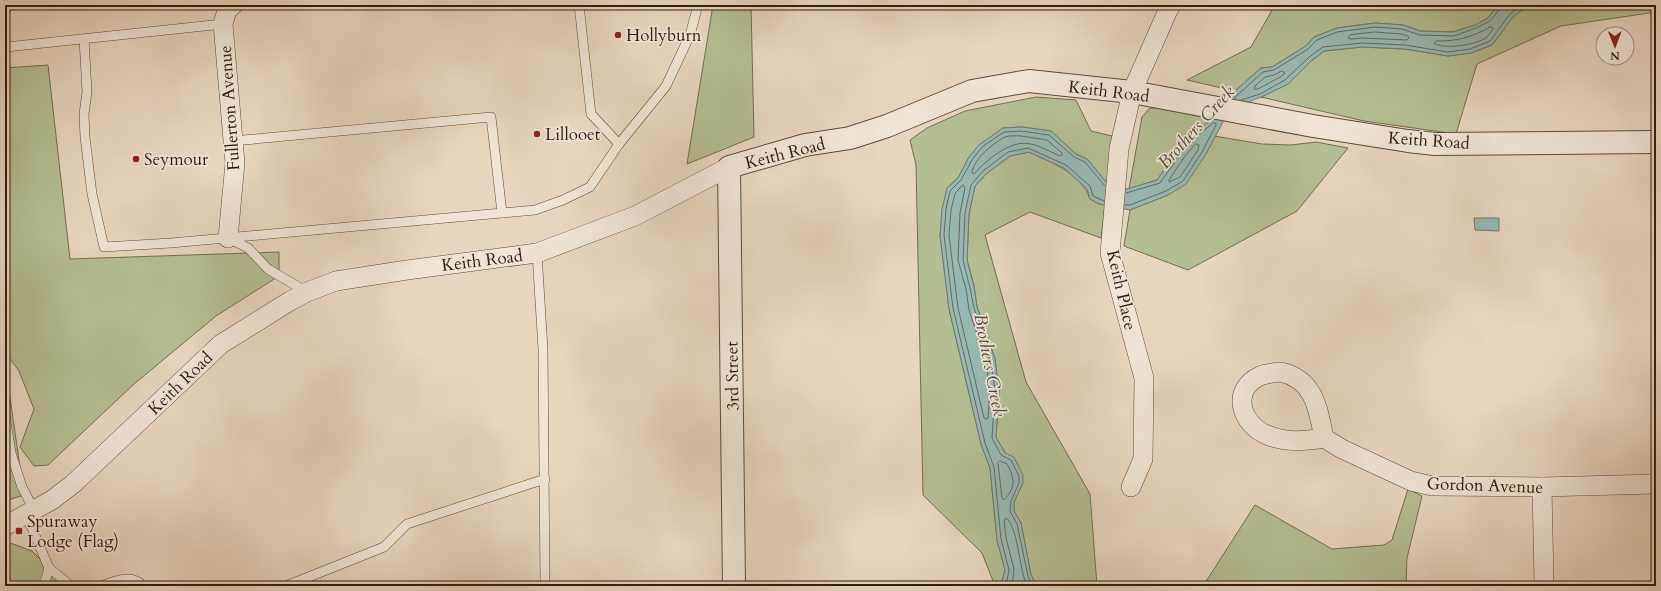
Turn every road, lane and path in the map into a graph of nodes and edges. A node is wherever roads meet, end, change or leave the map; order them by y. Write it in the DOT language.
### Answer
graph roads {
  1 [pos="233,5"];
  2 [pos="579,5"];
  3 [pos="698,5"];
  4 [pos="1171,5"];
  5 [pos="223,24"];
  6 [pos="84,39"];
  7 [pos="6,47"];
  8 [pos="1132,92"];
  9 [pos="233,141"];
  10 [pos="1656,142"];
  11 [pos="619,144"];
  12 [pos="729,167"];
  13 [pos="502,213"];
  14 [pos="228,238"];
  15 [pos="537,254"];
  16 [pos="307,292"];
  17 [pos="5,416"];
  18 [pos="1324,438"];
  19 [pos="7,443"];
  20 [pos="545,479"];
  21 [pos="1656,484"];
  22 [pos="1131,487"];
  23 [pos="1542,487"];
  24 [pos="30,512"];
  25 [pos="5,526"];
  26 [pos="49,568"];
  27 [pos="1544,582"];
  28 [pos="44,586"];
  29 [pos="71,586"];
  30 [pos="101,586"];
  31 [pos="144,586"];
  32 [pos="286,586"];
  33 [pos="545,586"];
  34 [pos="734,586"];
  1 -- 5 [label="street, Fullerton Avenue"];
  2 -- 11 [label="lane"];
  3 -- 11 [label="lane"];
  4 -- 8 [label="street, Keith Place"];
  5 -- 6 [label="lane"];
  5 -- 9 [label="street, Fullerton Avenue"];
  6 -- 7 [label="lane"];
  6 -- 14 [label="lane"];
  8 -- 10 [label="street, Keith Road"];
  8 -- 12 [label="street, Keith Road"];
  8 -- 22 [label="street, Keith Place"];
  9 -- 13 [label="lane"];
  9 -- 14 [label="street, Fullerton Avenue"];
  11 -- 13 [label="lane"];
  12 -- 15 [label="street, Keith Road"];
  12 -- 34 [label="street, 3rd Street"];
  13 -- 14 [label="lane"];
  14 -- 16 [label="lane"];
  15 -- 16 [label="street, Keith Road"];
  15 -- 20 [label="lane"];
  16 -- 24 [label="street, Keith Road"];
  17 -- 19 [label="lane"];
  18 -- 18 [label="street"];
  18 -- 23 [label="street, Gordon Avenue"];
  19 -- 24 [label="lane"];
  20 -- 32 [label="lane"];
  20 -- 33 [label="lane"];
  21 -- 23 [label="street, Gordon Avenue"];
  23 -- 27 [label="street"];
  24 -- 25 [label="street, Keith Road"];
  24 -- 26 [label="lane"];
  26 -- 28 [label="lane"];
  26 -- 29 [label="lane"];
  30 -- 31 [label="lane"];
}
